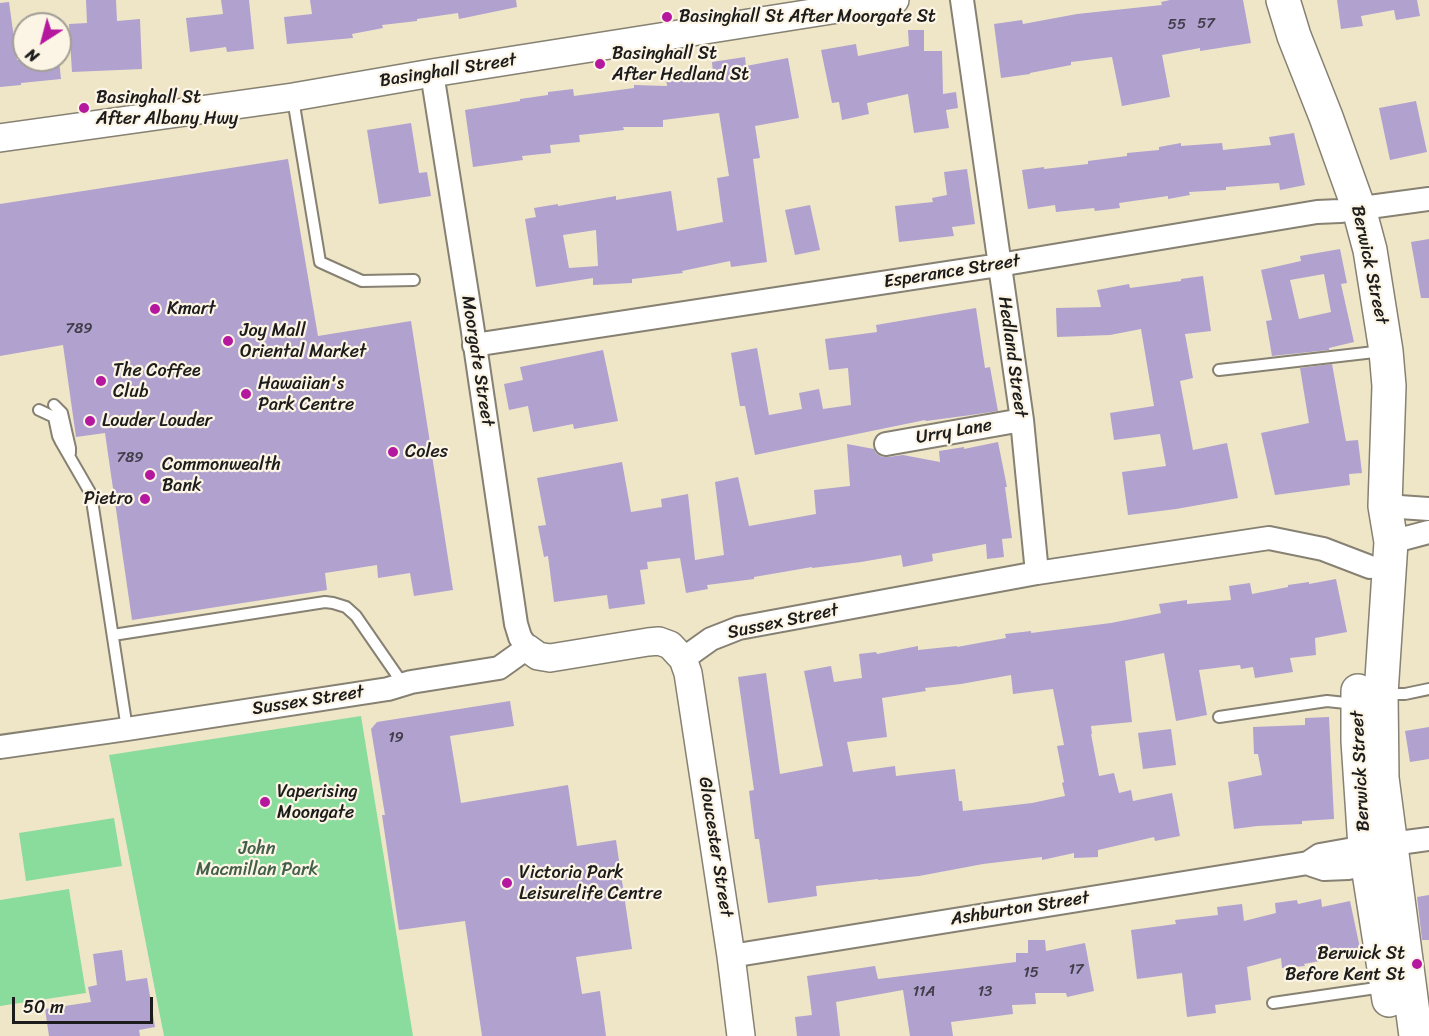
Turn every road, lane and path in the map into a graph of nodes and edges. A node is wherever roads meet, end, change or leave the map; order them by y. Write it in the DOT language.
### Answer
graph roads {
  1 [pos="895,0"];
  2 [pos="962,0"];
  3 [pos="1283,0"];
  4 [pos="432,73"];
  5 [pos="293,97"];
  6 [pos="0,138"];
  7 [pos="1429,199"];
  8 [pos="1359,208"];
  9 [pos="999,265"];
  10 [pos="414,280"];
  11 [pos="474,345"];
  12 [pos="1386,351"];
  13 [pos="1220,370"];
  14 [pos="54,405"];
  15 [pos="39,410"];
  16 [pos="1022,420"];
  17 [pos="886,444"];
  18 [pos="70,457"];
  19 [pos="1385,506"];
  20 [pos="1429,508"];
  21 [pos="1429,532"];
  22 [pos="1391,542"];
  23 [pos="1370,567"];
  24 [pos="1037,573"];
  25 [pos="113,635"];
  26 [pos="527,648"];
  27 [pos="683,659"];
  28 [pos="403,684"];
  29 [pos="1429,689"];
  30 [pos="1370,699"];
  31 [pos="1220,717"];
  32 [pos="127,729"];
  33 [pos="0,747"];
  34 [pos="1429,839"];
  35 [pos="1374,852"];
  36 [pos="731,956"];
  37 [pos="1387,987"];
  38 [pos="1273,1003"];
  39 [pos="741,1036"];
  40 [pos="1394,1036"];
  41 [pos="1416,1036"];
  1 -- 4 [label="street, Basinghall Street"];
  2 -- 9 [label="street, Hedland Street"];
  3 -- 8 [label="main road, Berwick Street"];
  4 -- 5 [label="street, Basinghall Street"];
  4 -- 11 [label="street, Moorgate Street"];
  5 -- 6 [label="street, Basinghall Street"];
  5 -- 10 [label="lane"];
  7 -- 8 [label="street, Esperance Street"];
  8 -- 9 [label="street, Esperance Street"];
  8 -- 12 [label="main road, Berwick Street"];
  9 -- 11 [label="street, Esperance Street"];
  9 -- 16 [label="street, Hedland Street"];
  11 -- 26 [label="street, Moorgate Street"];
  12 -- 13 [label="lane"];
  12 -- 19 [label="main road, Berwick Street"];
  14 -- 18 [label="lane"];
  15 -- 18 [label="lane"];
  16 -- 17 [label="street, Urry Lane"];
  16 -- 24 [label="street, Hedland Street"];
  18 -- 25 [label="lane"];
  19 -- 20 [label="street"];
  19 -- 22 [label="main road, Berwick Street"];
  19 -- 23 [label="main road, Berwick Street"];
  21 -- 22 [label="street"];
  22 -- 30 [label="main road, Berwick Street"];
  23 -- 24 [label="street, Sussex Street"];
  23 -- 30 [label="main road, Berwick Street"];
  24 -- 27 [label="street, Sussex Street"];
  25 -- 28 [label="lane"];
  25 -- 32 [label="lane"];
  26 -- 27 [label="street"];
  26 -- 28 [label="street, Sussex Street"];
  27 -- 36 [label="street, Gloucester Street"];
  28 -- 32 [label="street, Sussex Street"];
  29 -- 30 [label="lane"];
  30 -- 31 [label="lane"];
  30 -- 35 [label="main road, Berwick Street"];
  32 -- 33 [label="street, Sussex Street"];
  34 -- 35 [label="street, Ashburton Street"];
  35 -- 36 [label="street, Ashburton Street"];
  35 -- 37 [label="main road, Berwick Street"];
  35 -- 41 [label="main road, Berwick Street"];
  36 -- 39 [label="street, Gloucester Street"];
  37 -- 38 [label="lane"];
  37 -- 40 [label="main road, Berwick Street"];
}
